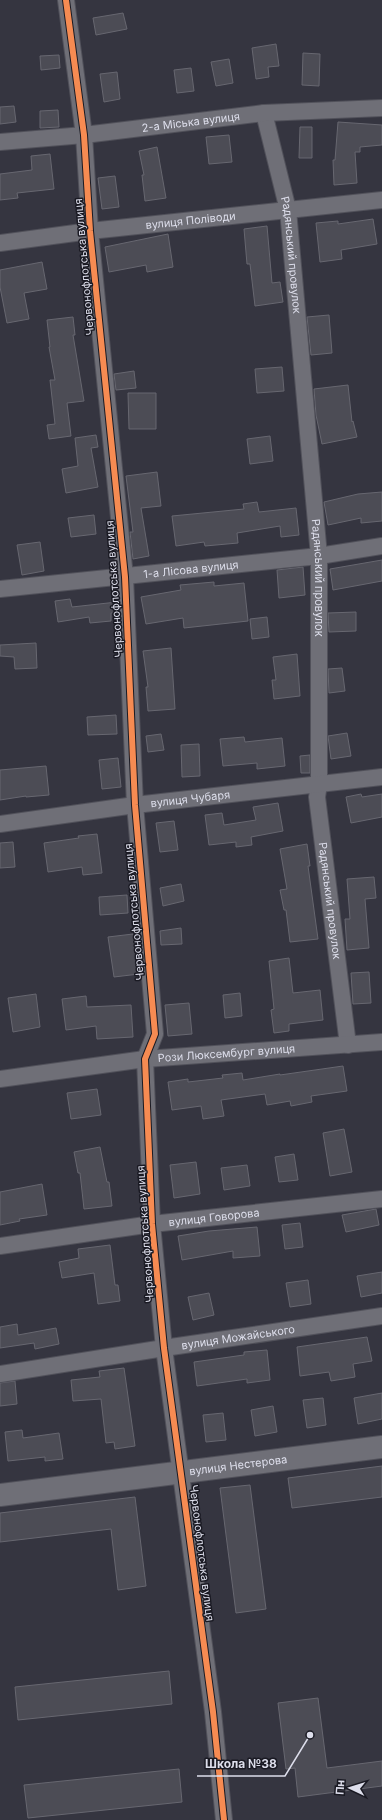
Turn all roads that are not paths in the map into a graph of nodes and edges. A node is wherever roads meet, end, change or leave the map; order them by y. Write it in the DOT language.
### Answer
graph roads {
  1 [pos="66,0"];
  2 [pos="382,108"];
  3 [pos="264,113"];
  4 [pos="84,135"];
  5 [pos="0,142"];
  6 [pos="382,200"];
  7 [pos="288,210"];
  8 [pos="90,231"];
  9 [pos="0,243"];
  10 [pos="382,546"];
  11 [pos="319,556"];
  12 [pos="125,577"];
  13 [pos="0,589"];
  14 [pos="382,777"];
  15 [pos="320,784"];
  16 [pos="135,806"];
  17 [pos="0,824"];
  18 [pos="382,1042"];
  19 [pos="348,1045"];
  20 [pos="145,1059"];
  21 [pos="0,1079"];
  22 [pos="382,1199"];
  23 [pos="152,1224"];
  24 [pos="0,1246"];
  25 [pos="382,1316"];
  26 [pos="164,1348"];
  27 [pos="0,1374"];
  28 [pos="382,1448"];
  29 [pos="182,1472"];
  30 [pos="0,1495"];
  31 [pos="224,1820"];
  1 -- 4 [label="street, Червонофлотська вулиця"];
  2 -- 3 [label="street, 2-а Міська вулиця"];
  3 -- 4 [label="street, 2-а Міська вулиця"];
  3 -- 7 [label="street, Радянський провулок"];
  4 -- 5 [label="street, 2-а Міська вулиця"];
  4 -- 8 [label="street, Червонофлотська вулиця"];
  6 -- 7 [label="street, вулиця Поліводи"];
  7 -- 8 [label="street, вулиця Поліводи"];
  7 -- 11 [label="street, Радянський провулок"];
  8 -- 9 [label="street, вулиця Поліводи"];
  8 -- 12 [label="street, Червонофлотська вулиця"];
  10 -- 11 [label="street, 1-а Лісова вулиця"];
  11 -- 12 [label="street, 1-а Лісова вулиця"];
  11 -- 15 [label="street, Радянський провулок"];
  12 -- 13 [label="street, 1-а Лісова вулиця"];
  12 -- 16 [label="street, Червонофлотська вулиця"];
  14 -- 15 [label="street, вулиця Чубаря"];
  15 -- 16 [label="street, вулиця Чубаря"];
  15 -- 19 [label="street, Радянський провулок"];
  16 -- 17 [label="street, вулиця Чубаря"];
  16 -- 20 [label="street, Червонофлотська вулиця"];
  18 -- 19 [label="street, Рози Люксембург вулиця"];
  19 -- 20 [label="street, Рози Люксембург вулиця"];
  20 -- 21 [label="street, Рози Люксембург вулиця"];
  20 -- 23 [label="street, Червонофлотська вулиця"];
  22 -- 23 [label="street, вулиця Говорова"];
  23 -- 24 [label="street, вулиця Говорова"];
  23 -- 26 [label="street, Червонофлотська вулиця"];
  25 -- 26 [label="street, вулиця Можайського"];
  26 -- 27 [label="street, вулиця Можайського"];
  26 -- 29 [label="street, Червонофлотська вулиця"];
  28 -- 29 [label="street, вулиця Нестерова"];
  29 -- 30 [label="street, вулиця Нестерова"];
  29 -- 31 [label="street, Червонофлотська вулиця"];
}
